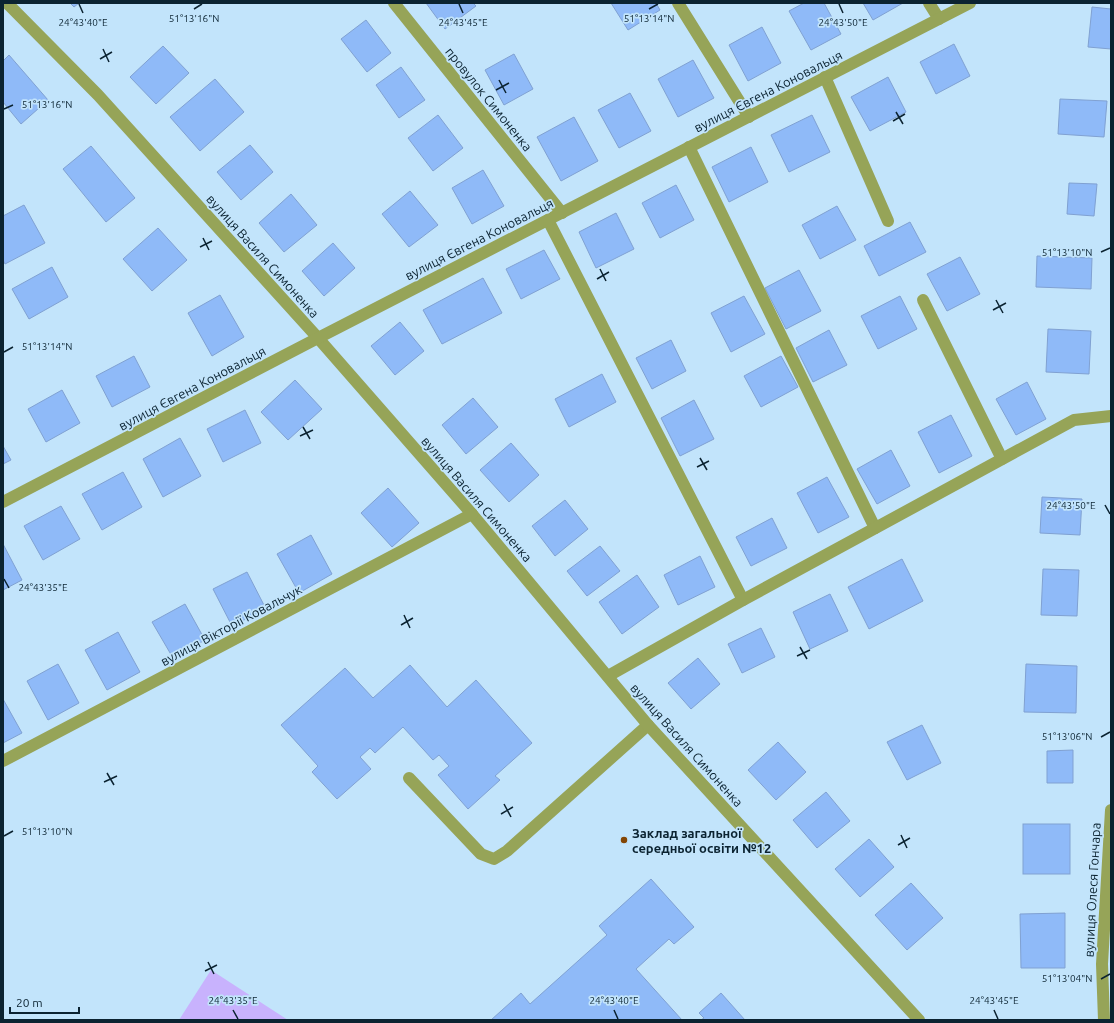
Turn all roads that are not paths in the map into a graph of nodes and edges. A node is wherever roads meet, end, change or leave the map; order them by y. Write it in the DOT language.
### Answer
graph roads {
  1 [pos="7,3"];
  2 [pos="394,3"];
  3 [pos="678,3"];
  4 [pos="929,3"];
  5 [pos="970,3"];
  6 [pos="939,19"];
  7 [pos="825,78"];
  8 [pos="749,117"];
  9 [pos="688,147"];
  10 [pos="562,213"];
  11 [pos="548,220"];
  12 [pos="888,221"];
  13 [pos="923,300"];
  14 [pos="318,338"];
  15 [pos="1111,416"];
  16 [pos="1002,459"];
  17 [pos="3,502"];
  18 [pos="472,514"];
  19 [pos="875,528"];
  20 [pos="744,600"];
  21 [pos="608,676"];
  22 [pos="648,725"];
  23 [pos="3,761"];
  24 [pos="410,778"];
  25 [pos="1111,810"];
  26 [pos="919,1020"];
  27 [pos="1104,1020"];
  1 -- 14 [label="street, вулиця Василя Симоненка"];
  2 -- 10 [label="street, провулок Симоненка"];
  3 -- 8 [label="street"];
  4 -- 6 [label="street"];
  5 -- 6 [label="street, вулиця Євгена Коновальця"];
  6 -- 7 [label="street, вулиця Євгена Коновальця"];
  7 -- 8 [label="street, вулиця Євгена Коновальця"];
  7 -- 12 [label="street"];
  8 -- 9 [label="street, вулиця Євгена Коновальця"];
  9 -- 10 [label="street, вулиця Євгена Коновальця"];
  9 -- 19 [label="street"];
  10 -- 11 [label="street, вулиця Євгена Коновальця"];
  11 -- 14 [label="street, вулиця Євгена Коновальця"];
  11 -- 20 [label="street"];
  13 -- 16 [label="street"];
  14 -- 17 [label="street, вулиця Євгена Коновальця"];
  14 -- 18 [label="street, вулиця Василя Симоненка"];
  15 -- 16 [label="street"];
  16 -- 19 [label="street"];
  18 -- 21 [label="street, вулиця Василя Симоненка"];
  18 -- 23 [label="street, вулиця Вікторії Ковальчук"];
  19 -- 20 [label="street"];
  20 -- 21 [label="street"];
  21 -- 22 [label="street, вулиця Василя Симоненка"];
  22 -- 24 [label="street"];
  22 -- 26 [label="street, вулиця Василя Симоненка"];
  25 -- 27 [label="street, вулиця Олеся Гончара"];
}
